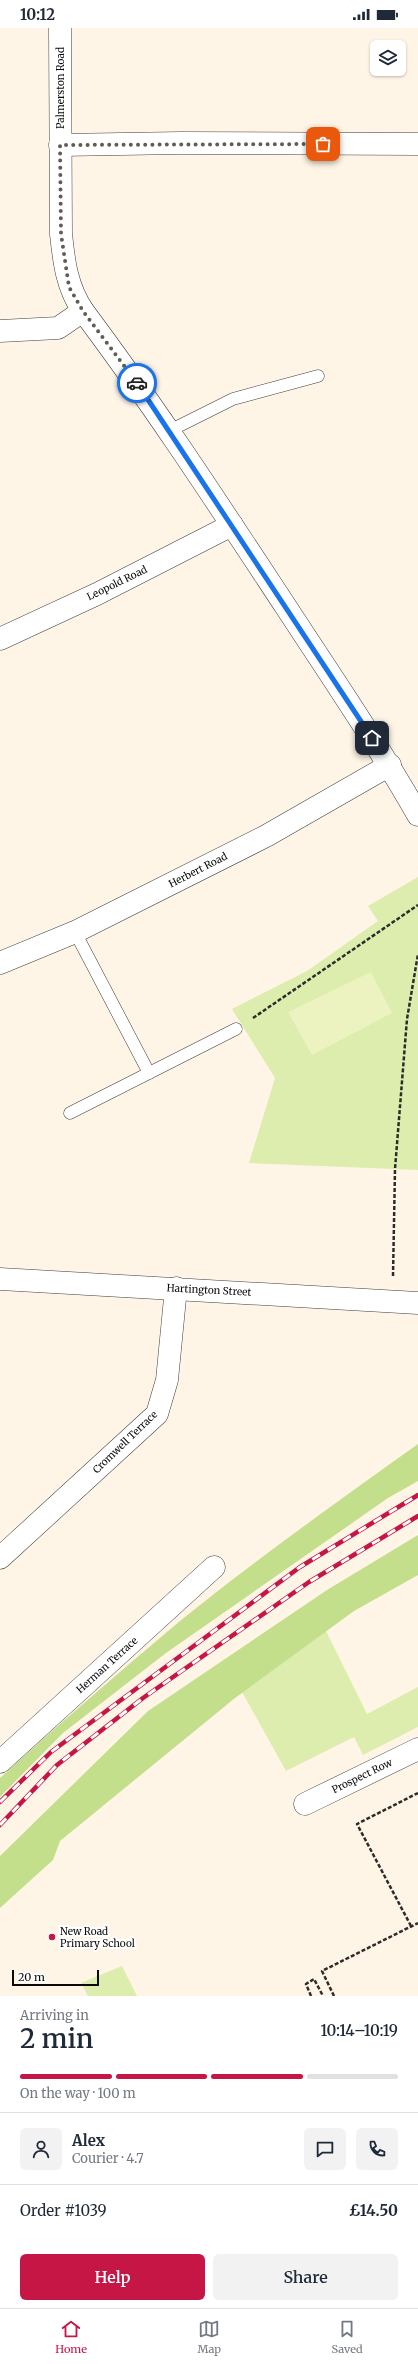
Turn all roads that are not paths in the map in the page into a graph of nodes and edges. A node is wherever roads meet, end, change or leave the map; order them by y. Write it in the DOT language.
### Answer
graph roads {
  1 [pos="60,28"];
  2 [pos="418,144"];
  3 [pos="60,145"];
  4 [pos="83,311"];
  5 [pos="0,331"];
  6 [pos="318,376"];
  7 [pos="169,431"];
  8 [pos="232,525"];
  9 [pos="0,639"];
  10 [pos="390,765"];
  11 [pos="418,815"];
  12 [pos="75,932"];
  13 [pos="0,963"];
  14 [pos="236,1029"];
  15 [pos="149,1074"];
  16 [pos="70,1113"];
  17 [pos="0,1279"];
  18 [pos="176,1288"];
  19 [pos="418,1303"];
  20 [pos="0,1558"];
  21 [pos="214,1567"];
  22 [pos="418,1749"];
  23 [pos="0,1762"];
  24 [pos="306,1804"];
  1 -- 3 [label="street, Palmerston Road"];
  2 -- 3 [label="street"];
  3 -- 4 [label="street, Palmerston Road"];
  4 -- 5 [label="street"];
  4 -- 7 [label="street, Palmerston Road"];
  6 -- 7 [label="lane"];
  7 -- 8 [label="street, Palmerston Road"];
  8 -- 9 [label="street, Leopold Road"];
  8 -- 10 [label="street, Palmerston Road"];
  10 -- 11 [label="street, Palmerston Road"];
  10 -- 12 [label="street, Herbert Road"];
  12 -- 13 [label="street, Herbert Road"];
  12 -- 15 [label="lane"];
  14 -- 15 [label="lane"];
  15 -- 16 [label="lane"];
  17 -- 18 [label="street, Hartington Street"];
  18 -- 19 [label="street, Hartington Street"];
  18 -- 20 [label="street, Cromwell Terrace"];
  21 -- 23 [label="street, Herman Terrace"];
  22 -- 24 [label="street, Prospect Row"];
}
